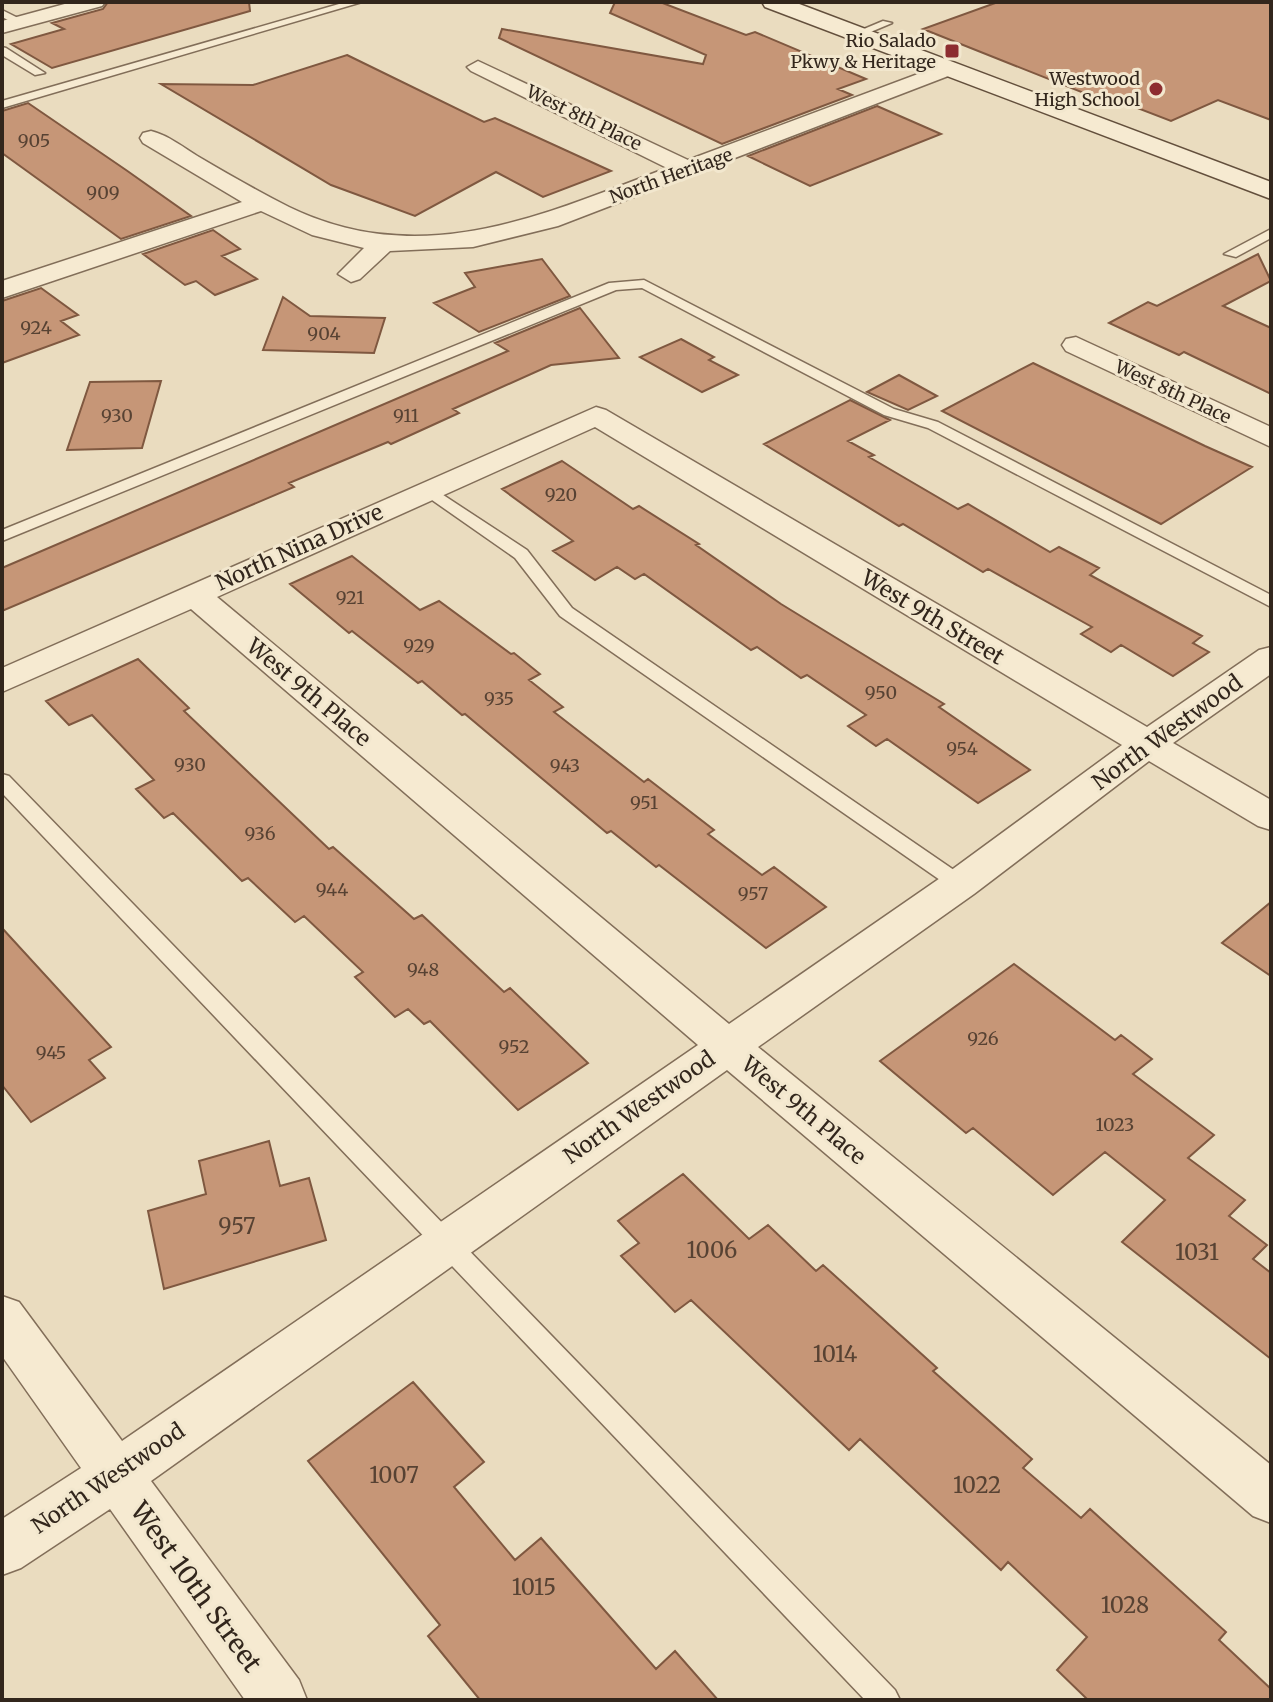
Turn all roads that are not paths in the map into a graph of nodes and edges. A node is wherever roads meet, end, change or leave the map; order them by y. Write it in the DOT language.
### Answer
graph roads {
  1 [pos="95,2"];
  2 [pos="357,2"];
  3 [pos="773,2"];
  4 [pos="7,21"];
  5 [pos="887,23"];
  6 [pos="857,34"];
  7 [pos="2,50"];
  8 [pos="478,67"];
  9 [pos="949,69"];
  10 [pos="39,73"];
  11 [pos="2,105"];
  12 [pos="151,138"];
  13 [pos="690,170"];
  14 [pos="1271,191"];
  15 [pos="265,202"];
  16 [pos="1271,233"];
  17 [pos="383,244"];
  18 [pos="1231,254"];
  19 [pos="351,274"];
  20 [pos="2,290"];
  21 [pos="1076,345"];
  22 [pos="596,416"];
  23 [pos="1271,438"];
  24 [pos="428,490"];
  25 [pos="2,536"];
  26 [pos="193,594"];
  27 [pos="1271,602"];
  28 [pos="1271,658"];
  29 [pos="2,681"];
  30 [pos="1147,744"];
  31 [pos="2,781"];
  32 [pos="1271,817"];
  33 [pos="960,884"];
  34 [pos="726,1045"];
  35 [pos="445,1242"];
  36 [pos="2,1317"];
  37 [pos="115,1476"];
  38 [pos="1271,1498"];
  39 [pos="2,1549"];
  40 [pos="279,1700"];
  41 [pos="885,1700"];
  1 -- 4 [label="street"];
  2 -- 11 [label="lane"];
  3 -- 6 [label="main road"];
  5 -- 6 [label="lane"];
  6 -- 9 [label="main road"];
  7 -- 10 [label="lane"];
  8 -- 13 [label="street, West 8th Place"];
  9 -- 13 [label="street, North Heritage"];
  9 -- 14 [label="main road"];
  12 -- 15 [label="street, North Heritage"];
  13 -- 17 [label="street, North Heritage"];
  15 -- 17 [label="street, North Heritage"];
  15 -- 20 [label="street"];
  16 -- 18 [label="lane"];
  17 -- 19 [label="street"];
  21 -- 23 [label="street, West 8th Place"];
  22 -- 24 [label="street, North Nina Drive"];
  22 -- 30 [label="street, West 9th Street"];
  24 -- 26 [label="street, North Nina Drive"];
  24 -- 33 [label="lane"];
  25 -- 27 [label="lane"];
  26 -- 29 [label="street, North Nina Drive"];
  26 -- 34 [label="street, West 9th Place"];
  28 -- 30 [label="street, North Westwood"];
  30 -- 32 [label="street, West 9th Street"];
  30 -- 33 [label="street, North Westwood"];
  31 -- 35 [label="lane"];
  33 -- 34 [label="street, North Westwood"];
  34 -- 35 [label="street, North Westwood"];
  34 -- 38 [label="street, West 9th Place"];
  35 -- 37 [label="street, North Westwood"];
  35 -- 41 [label="lane"];
  36 -- 37 [label="street, West 10th Street"];
  37 -- 39 [label="street, North Westwood"];
  37 -- 40 [label="street, West 10th Street"];
}
